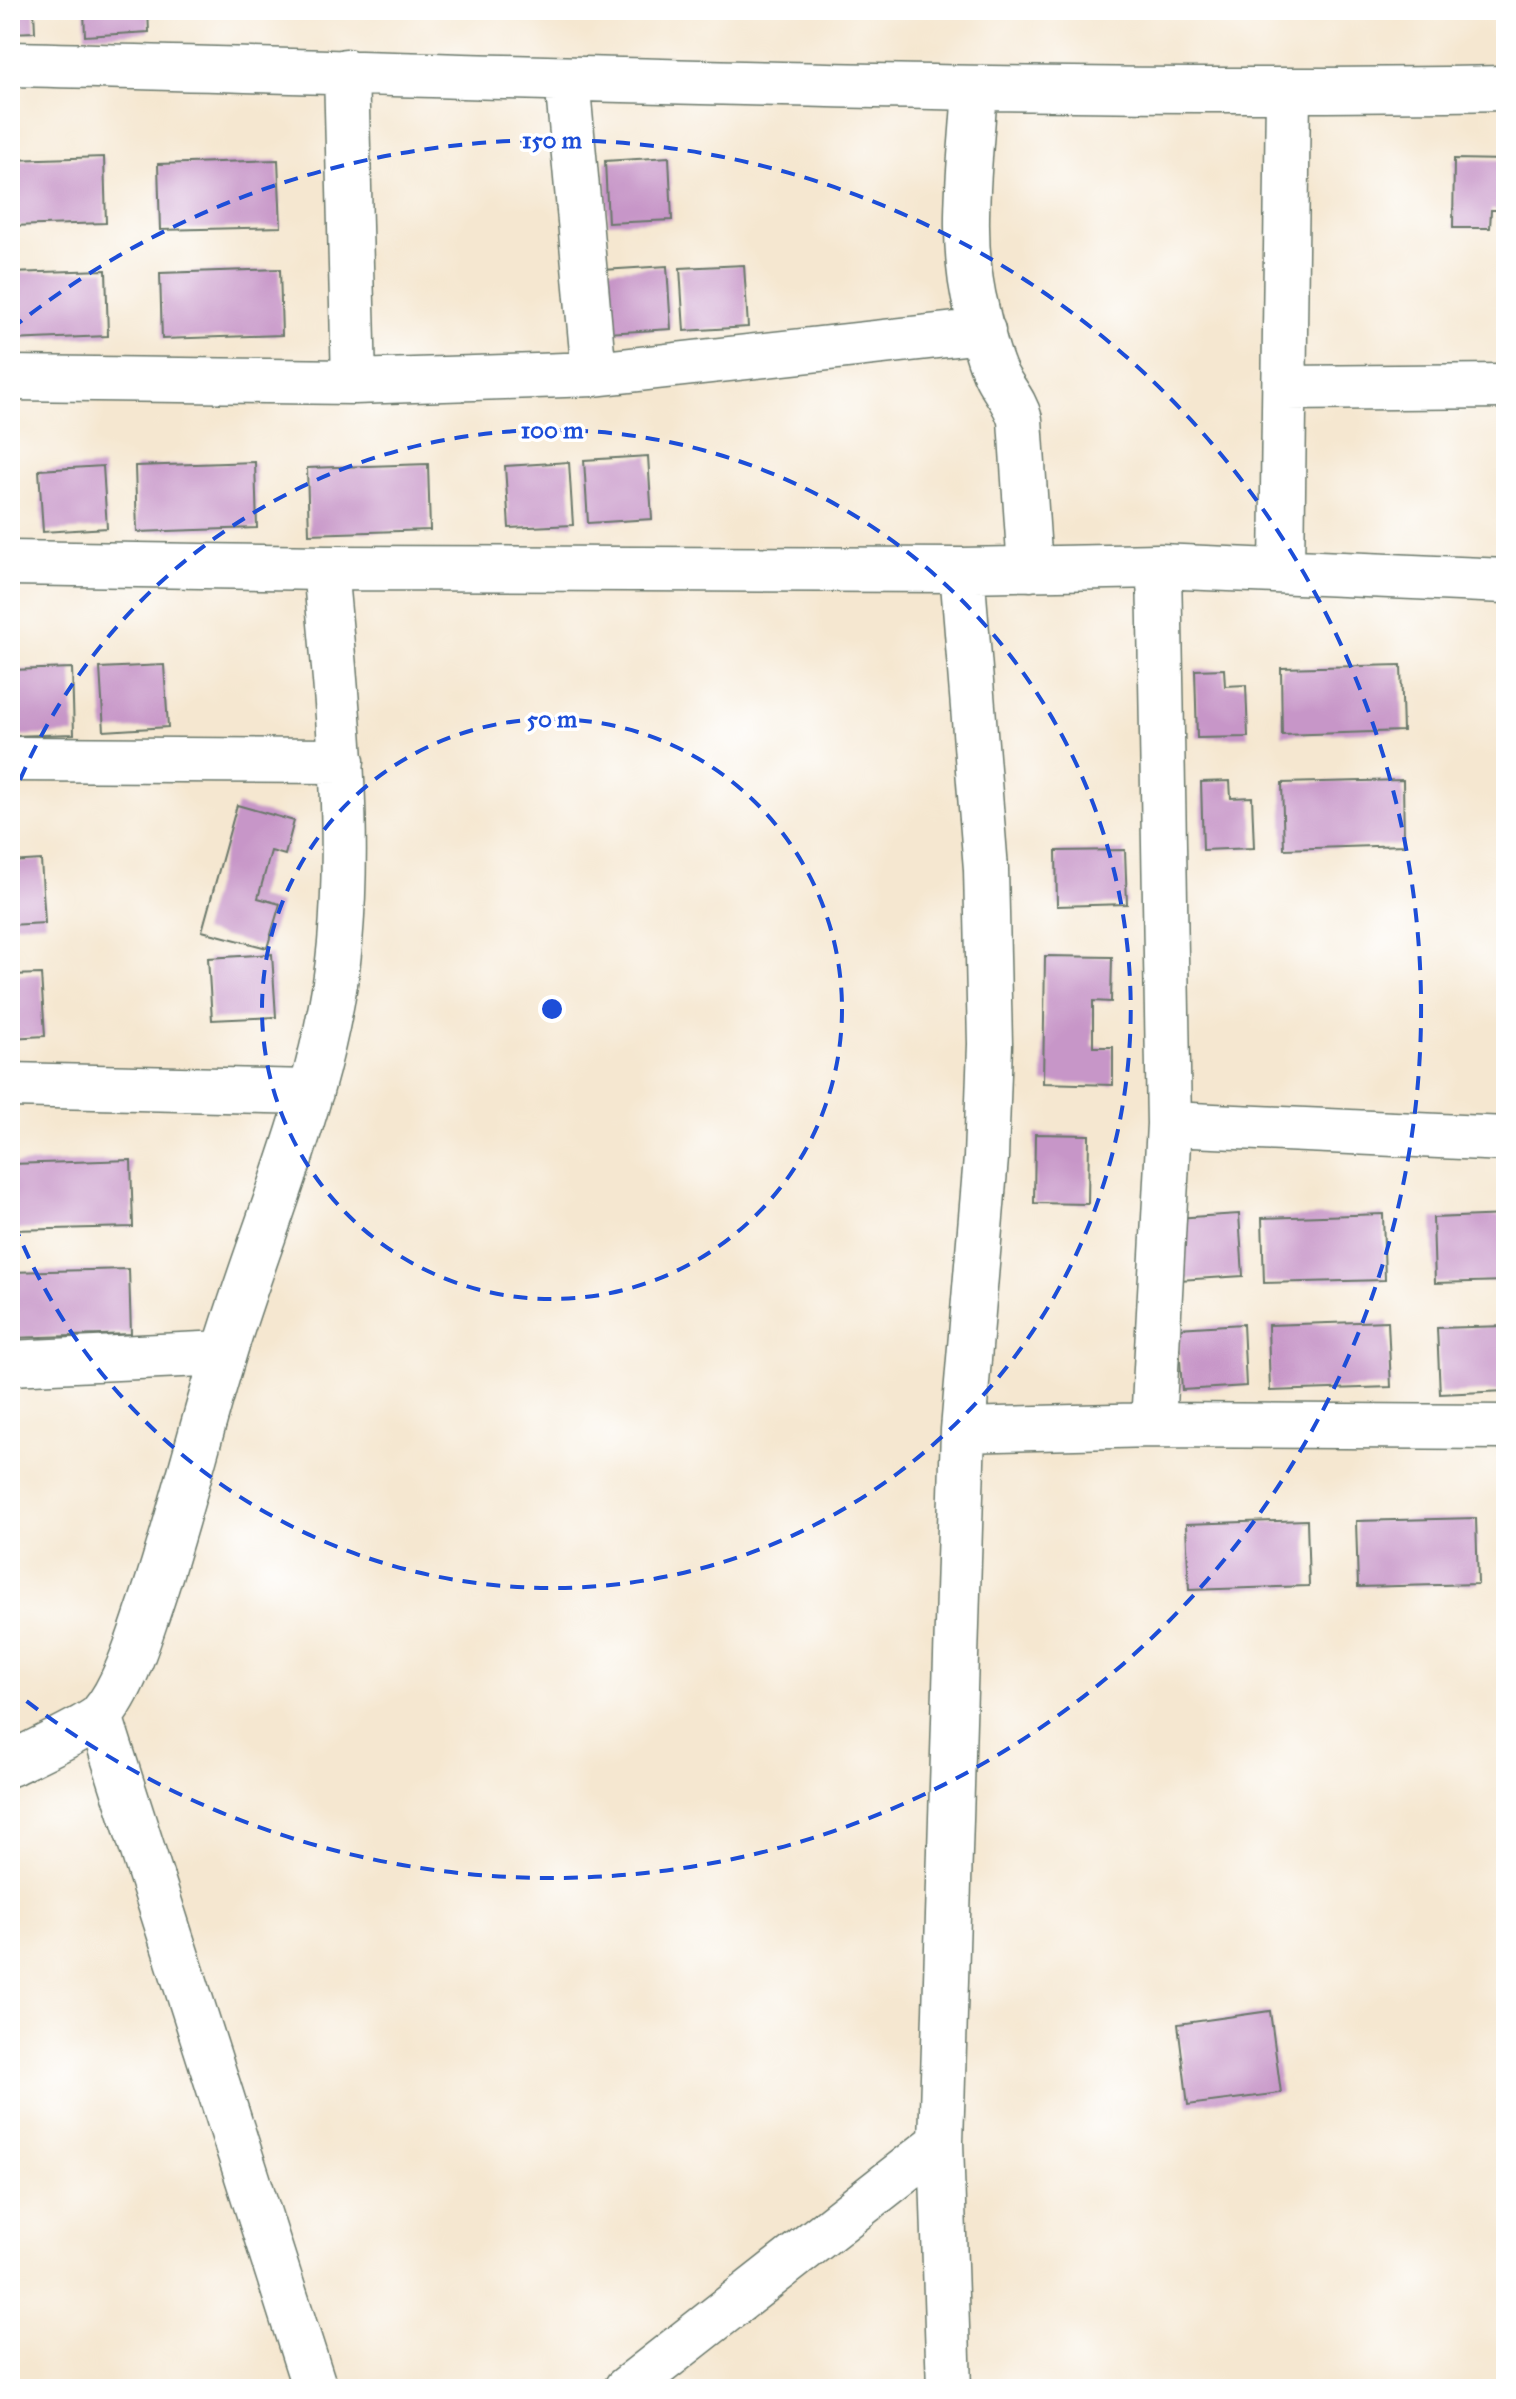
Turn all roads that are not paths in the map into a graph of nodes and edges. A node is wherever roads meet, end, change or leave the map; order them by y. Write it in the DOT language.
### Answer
graph roads {
  1 [pos="10,64"];
  2 [pos="346,71"];
  3 [pos="567,79"];
  4 [pos="975,88"];
  5 [pos="1506,88"];
  6 [pos="1288,92"];
  7 [pos="983,331"];
  8 [pos="594,374"];
  9 [pos="10,378"];
  10 [pos="354,382"];
  11 [pos="1506,386"];
  12 [pos="1286,388"];
  13 [pos="10,563"];
  14 [pos="1159,566"];
  15 [pos="325,568"];
  16 [pos="1030,569"];
  17 [pos="962,570"];
  18 [pos="1282,570"];
  19 [pos="1506,581"];
  20 [pos="10,759"];
  21 [pos="342,761"];
  22 [pos="10,1085"];
  23 [pos="311,1092"];
  24 [pos="1169,1124"];
  25 [pos="1506,1139"];
  26 [pos="224,1353"];
  27 [pos="10,1363"];
  28 [pos="1153,1425"];
  29 [pos="1506,1427"];
  30 [pos="963,1430"];
  31 [pos="100,1716"];
  32 [pos="10,1764"];
  33 [pos="941,2142"];
  34 [pos="315,2389"];
  35 [pos="626,2389"];
  36 [pos="949,2389"];
  1 -- 2 [label="street"];
  2 -- 3 [label="street"];
  2 -- 10 [label="street"];
  3 -- 4 [label="street"];
  3 -- 8 [label="street"];
  4 -- 6 [label="street"];
  4 -- 7 [label="street"];
  5 -- 6 [label="street"];
  6 -- 12 [label="street"];
  7 -- 8 [label="street"];
  7 -- 16 [label="street"];
  8 -- 10 [label="street"];
  9 -- 10 [label="street"];
  11 -- 12 [label="street"];
  12 -- 18 [label="street"];
  13 -- 15 [label="street"];
  14 -- 16 [label="street"];
  14 -- 18 [label="street"];
  14 -- 24 [label="street"];
  15 -- 17 [label="street"];
  15 -- 21 [label="street"];
  16 -- 17 [label="street"];
  17 -- 30 [label="street"];
  18 -- 19 [label="street"];
  20 -- 21 [label="street"];
  21 -- 23 [label="street"];
  22 -- 23 [label="street"];
  23 -- 26 [label="street"];
  24 -- 25 [label="street"];
  24 -- 28 [label="street"];
  26 -- 27 [label="street"];
  26 -- 31 [label="street"];
  28 -- 29 [label="street"];
  28 -- 30 [label="street"];
  30 -- 33 [label="street"];
  31 -- 32 [label="street"];
  31 -- 34 [label="street"];
  33 -- 35 [label="street"];
  33 -- 36 [label="street"];
}
